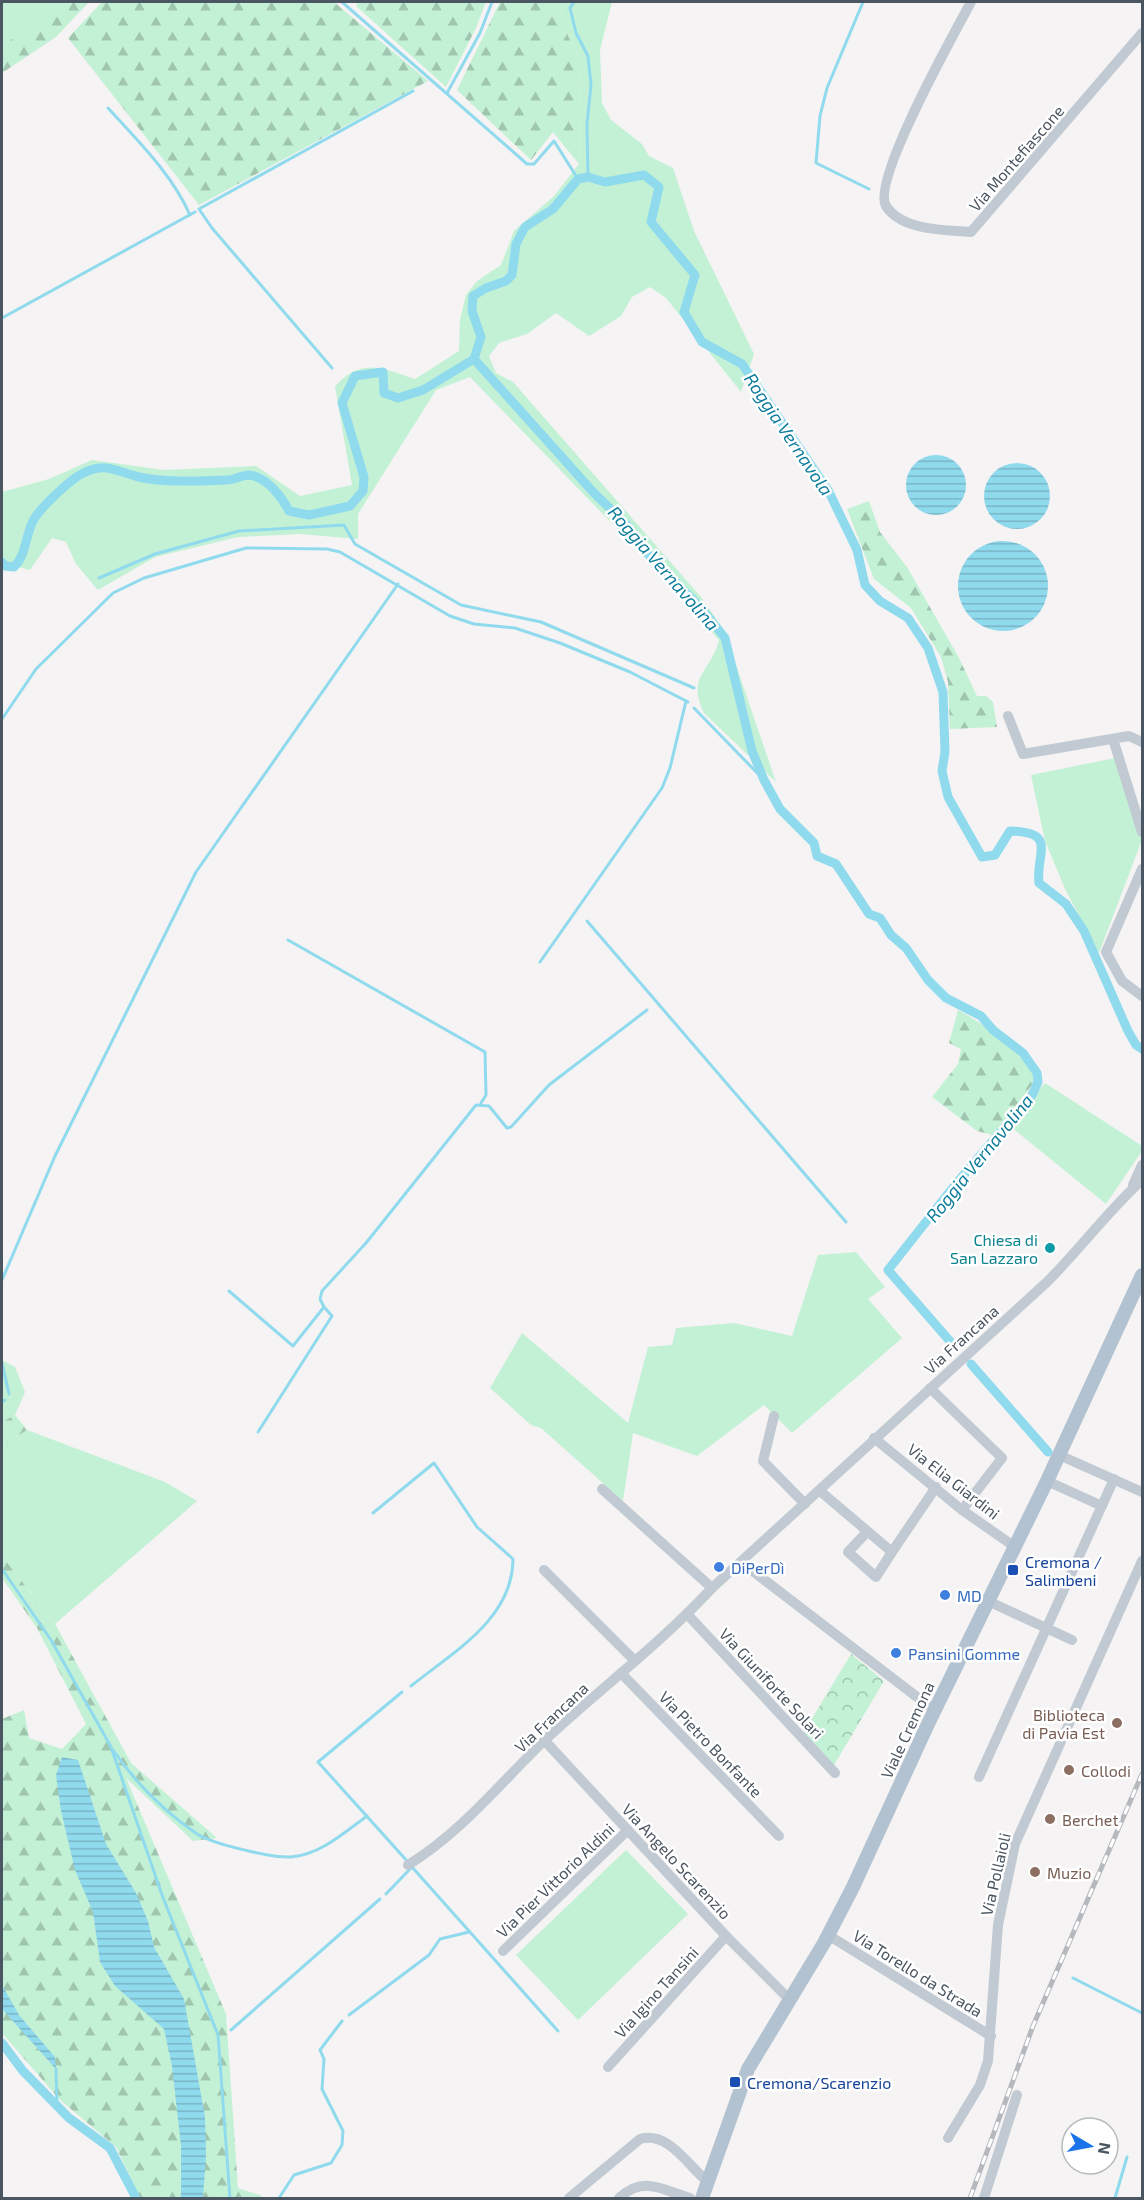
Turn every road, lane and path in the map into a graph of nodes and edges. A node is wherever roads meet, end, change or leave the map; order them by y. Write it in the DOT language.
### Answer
graph roads {
  1 [pos="971,2"];
  2 [pos="1143,33"];
  3 [pos="1008,716"];
  4 [pos="1113,739"];
  5 [pos="1143,742"];
  6 [pos="1143,832"];
  7 [pos="1143,868"];
  8 [pos="1143,996"];
  9 [pos="1143,1165"];
  10 [pos="1143,1180"];
  11 [pos="1130,1191"];
  12 [pos="1143,1275"];
  13 [pos="930,1388"];
  14 [pos="774,1416"];
  15 [pos="874,1438"];
  16 [pos="1059,1455"];
  17 [pos="1114,1479"];
  18 [pos="1047,1480"];
  19 [pos="936,1488"];
  20 [pos="602,1489"];
  21 [pos="820,1491"];
  22 [pos="1143,1492"];
  23 [pos="806,1504"];
  24 [pos="1102,1506"];
  25 [pos="962,1510"];
  26 [pos="867,1532"];
  27 [pos="1015,1547"];
  28 [pos="892,1552"];
  29 [pos="1143,1561"];
  30 [pos="741,1562"];
  31 [pos="544,1570"];
  32 [pos="712,1588"];
  33 [pos="988,1601"];
  34 [pos="687,1614"];
  35 [pos="1047,1628"];
  36 [pos="1072,1640"];
  37 [pos="634,1661"];
  38 [pos="621,1673"];
  39 [pos="934,1710"];
  40 [pos="545,1741"];
  41 [pos="836,1773"];
  42 [pos="979,1777"];
  43 [pos="628,1830"];
  44 [pos="779,1836"];
  45 [pos="408,1865"];
  46 [pos="828,1935"];
  47 [pos="726,1936"];
  48 [pos="503,1951"];
  49 [pos="790,2000"];
  50 [pos="991,2036"];
  51 [pos="608,2067"];
  52 [pos="1017,2095"];
  53 [pos="948,2138"];
  54 [pos="708,2182"];
  55 [pos="569,2199"];
  56 [pos="620,2199"];
  57 [pos="690,2199"];
  58 [pos="702,2199"];
  59 [pos="984,2199"];
  1 -- 2 [label="street, Via Montefiascone"];
  3 -- 4 [label="street"];
  4 -- 5 [label="street"];
  4 -- 6 [label="street"];
  7 -- 8 [label="street"];
  9 -- 11 [label="street, Via Francana"];
  10 -- 11 [label="street, Via Francana"];
  11 -- 13 [label="street, Via Francana"];
  12 -- 16 [label="main road, Viale Cremona"];
  13 -- 15 [label="street, Via Francana"];
  13 -- 25 [label="street"];
  14 -- 23 [label="street"];
  15 -- 19 [label="street, Via Elia Giardini"];
  15 -- 21 [label="street, Via Francana"];
  16 -- 17 [label="street"];
  16 -- 18 [label="main road, Viale Cremona"];
  17 -- 22 [label="street"];
  17 -- 24 [label="street"];
  18 -- 24 [label="street"];
  18 -- 27 [label="main road, Viale Cremona"];
  19 -- 25 [label="street, Via Elia Giardini"];
  19 -- 28 [label="street"];
  20 -- 32 [label="street"];
  21 -- 23 [label="street, Via Francana"];
  21 -- 26 [label="street"];
  23 -- 30 [label="street, Via Francana"];
  24 -- 35 [label="street"];
  25 -- 27 [label="street, Via Elia Giardini"];
  26 -- 28 [label="street"];
  26 -- 28 [label="street"];
  27 -- 33 [label="main road, Viale Cremona"];
  29 -- 50 [label="street, Via Pollaioli"];
  30 -- 32 [label="street, Via Francana"];
  30 -- 39 [label="street"];
  31 -- 37 [label="street"];
  32 -- 34 [label="street, Via Francana"];
  33 -- 35 [label="street"];
  33 -- 39 [label="main road, Viale Cremona"];
  34 -- 37 [label="street, Via Francana"];
  34 -- 41 [label="street, Via Giuniforte Solari"];
  35 -- 36 [label="street"];
  35 -- 42 [label="street"];
  37 -- 38 [label="street, Via Francana"];
  38 -- 40 [label="street, Via Francana"];
  38 -- 44 [label="street, Via Pietro Bonfante"];
  39 -- 46 [label="main road, Viale Cremona"];
  40 -- 43 [label="street, Via Angelo Scarenzio"];
  40 -- 45 [label="street, Via Francana"];
  43 -- 47 [label="street, Via Angelo Scarenzio"];
  43 -- 48 [label="street, Via Pier Vittorio Aldini"];
  46 -- 49 [label="main road, Viale Cremona"];
  46 -- 50 [label="street, Via Torello da Strada"];
  47 -- 49 [label="street, Via Angelo Scarenzio"];
  47 -- 51 [label="street, Via Igino Tansini"];
  49 -- 54 [label="main road, Viale Cremona"];
  50 -- 53 [label="street, Via Pollaioli"];
  52 -- 59 [label="street"];
  54 -- 55 [label="street"];
  54 -- 58 [label="main road, Viale Cremona"];
  56 -- 57 [label="street"];
}
